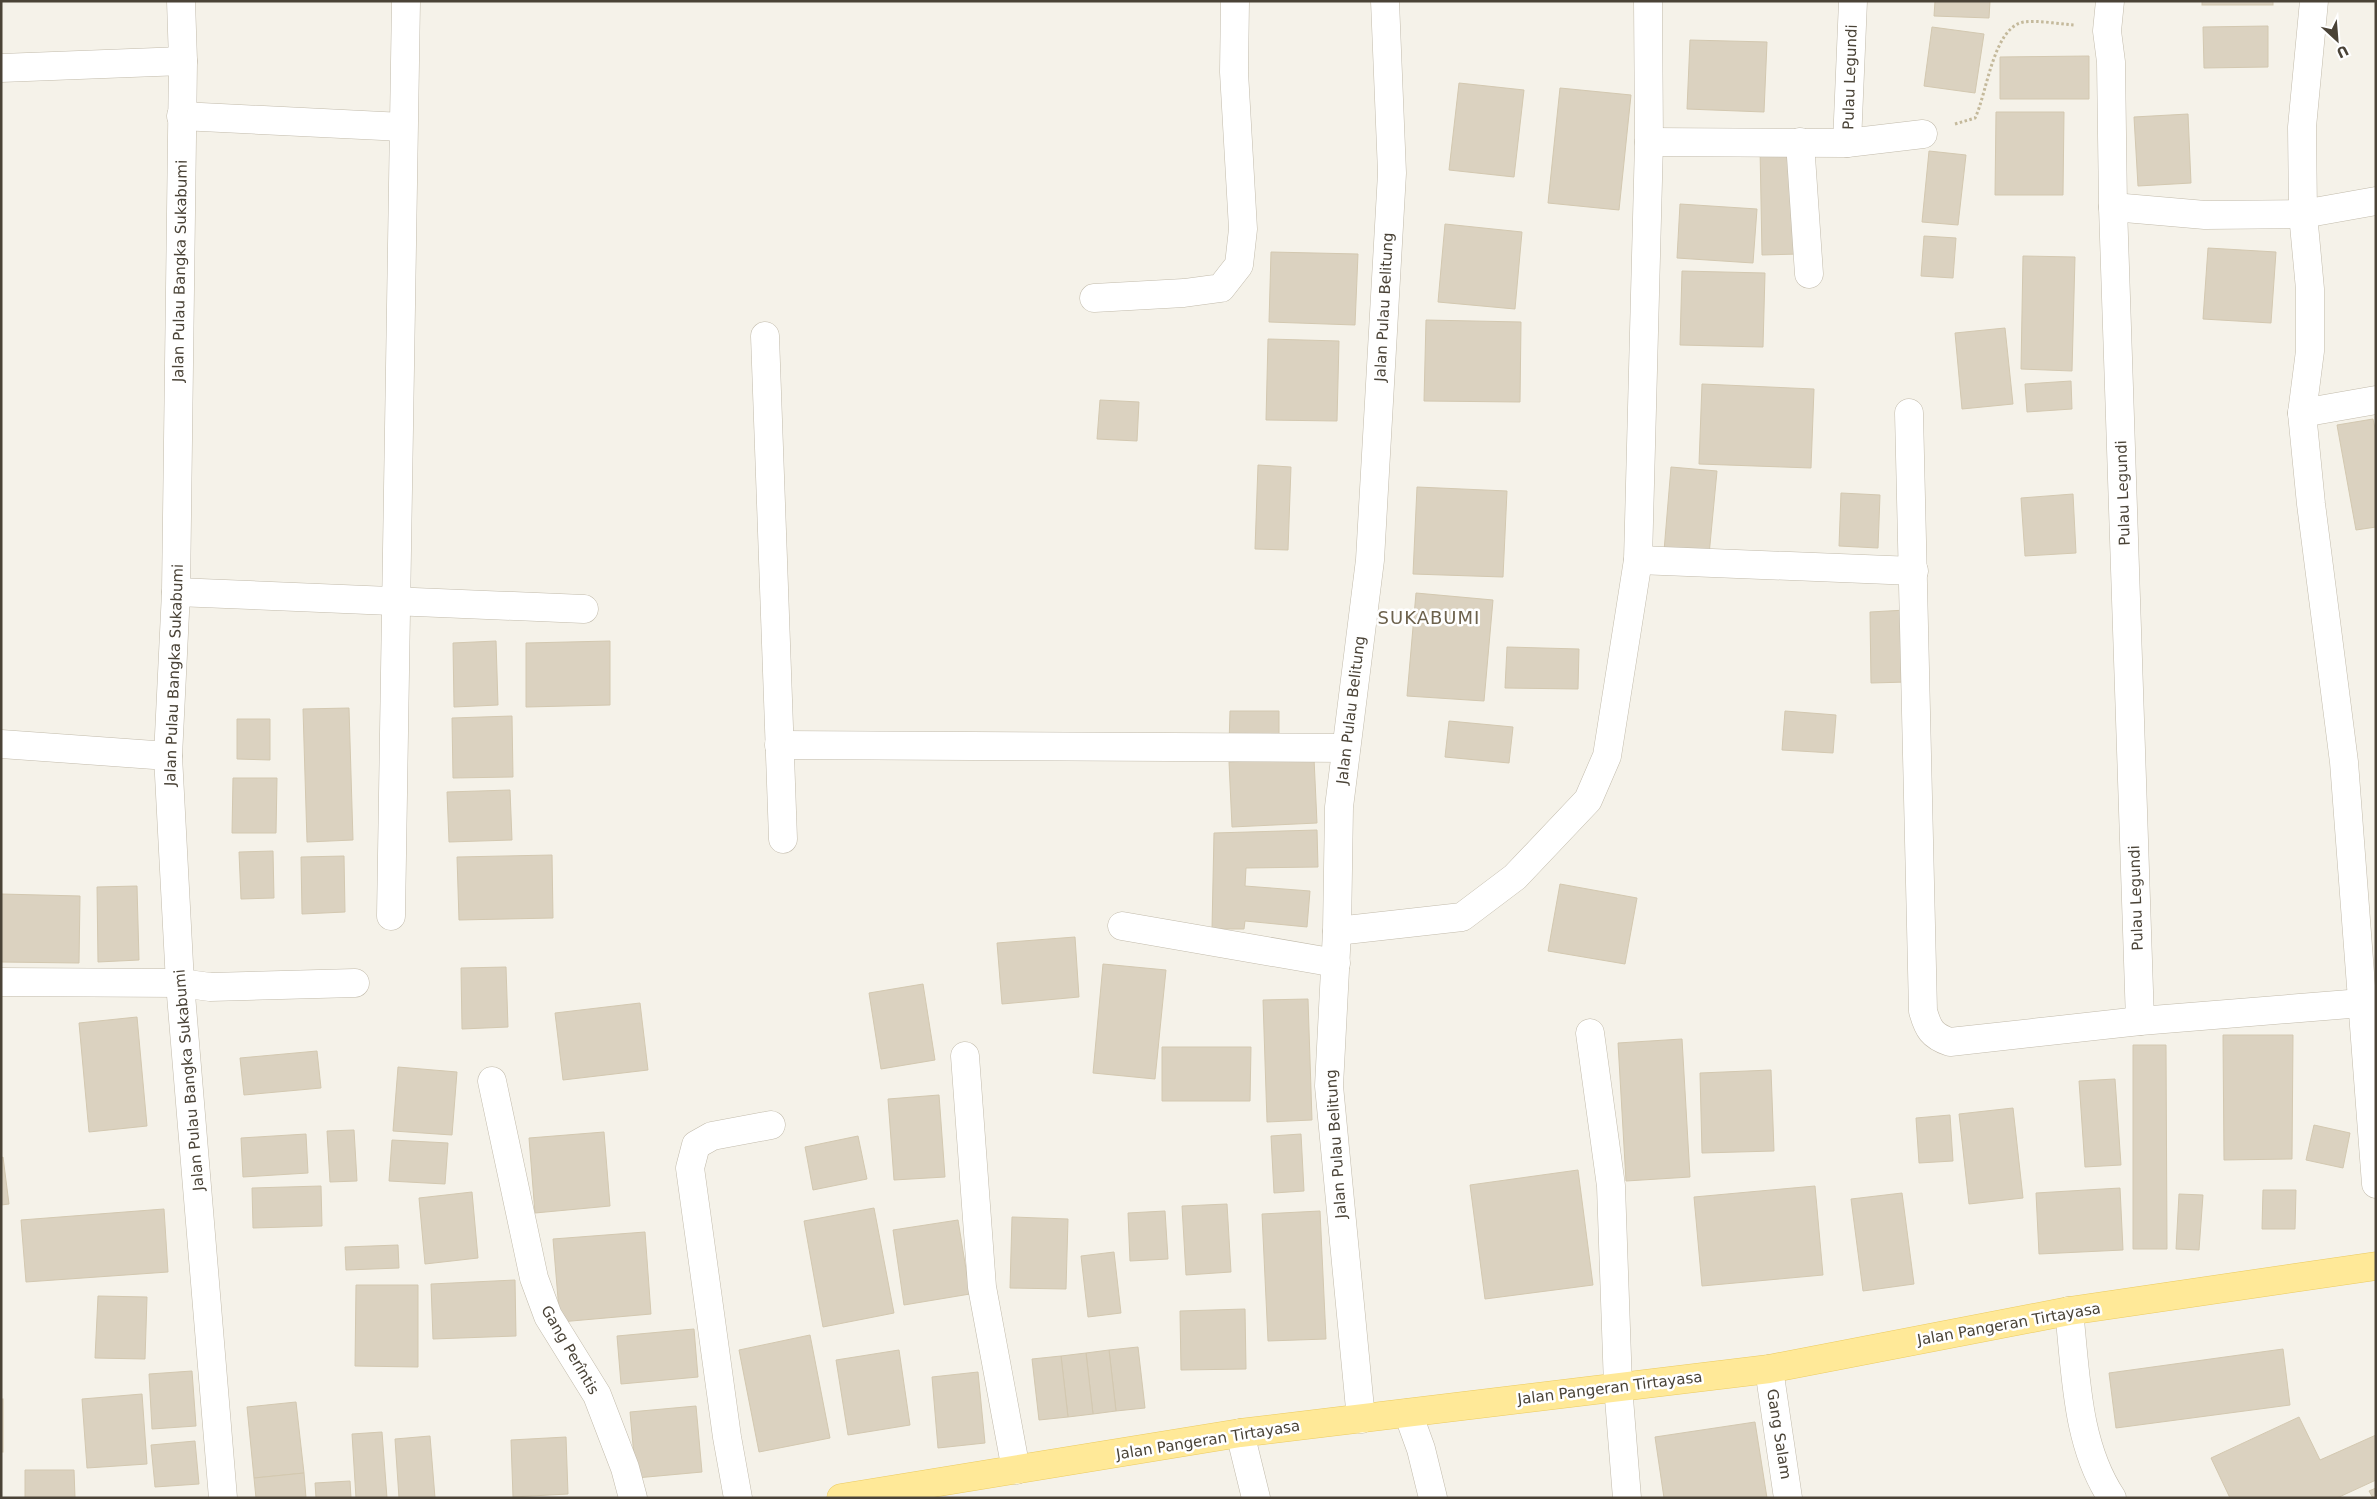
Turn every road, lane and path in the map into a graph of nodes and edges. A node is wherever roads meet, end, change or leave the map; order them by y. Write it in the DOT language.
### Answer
graph roads {
  1 [pos="181,1"];
  2 [pos="406,1"];
  3 [pos="1235,1"];
  4 [pos="1384,1"];
  5 [pos="1648,1"];
  6 [pos="1853,1"];
  7 [pos="2110,1"];
  8 [pos="2314,1"];
  9 [pos="2107,31"];
  10 [pos="183,61"];
  11 [pos="1,68"];
  12 [pos="181,116"];
  13 [pos="403,127"];
  14 [pos="1923,134"];
  15 [pos="1649,142"];
  16 [pos="1800,142"];
  17 [pos="1848,143"];
  18 [pos="2376,201"];
  19 [pos="2114,206"];
  20 [pos="2304,214"];
  21 [pos="1809,274"];
  22 [pos="1094,298"];
  23 [pos="765,336"];
  24 [pos="2376,400"];
  25 [pos="1909,413"];
  26 [pos="2302,413"];
  27 [pos="1638,560"];
  28 [pos="1914,571"];
  29 [pos="176,592"];
  30 [pos="396,601"];
  31 [pos="584,608"];
  32 [pos="1,744"];
  33 [pos="779,746"];
  34 [pos="1346,748"];
  35 [pos="168,756"];
  36 [pos="783,839"];
  37 [pos="391,916"];
  38 [pos="1122,926"];
  39 [pos="1337,931"];
  40 [pos="1336,963"];
  41 [pos="1,982"];
  42 [pos="355,983"];
  43 [pos="180,984"];
  44 [pos="2362,1003"];
  45 [pos="2140,1021"];
  46 [pos="1590,1033"];
  47 [pos="965,1056"];
  48 [pos="492,1081"];
  49 [pos="771,1125"];
  50 [pos="2376,1184"];
  51 [pos="2376,1266"];
  52 [pos="2069,1311"];
  53 [pos="1769,1369"];
  54 [pos="1618,1386"];
  55 [pos="1408,1413"];
  56 [pos="1361,1419"];
  57 [pos="1240,1433"];
  58 [pos="1016,1470"];
  59 [pos="845,1497"];
  60 [pos="223,1498"];
  61 [pos="632,1498"];
  62 [pos="738,1498"];
  63 [pos="842,1498"];
  64 [pos="1256,1498"];
  65 [pos="1433,1498"];
  66 [pos="1627,1498"];
  67 [pos="1788,1498"];
  68 [pos="2112,1498"];
  1 -- 10 [label="street, Jalan Pulau Bangka Sukabumi"];
  2 -- 13 [label="street"];
  3 -- 22 [label="street"];
  4 -- 34 [label="street, Jalan Pulau Belitung"];
  5 -- 15 [label="street"];
  6 -- 17 [label="street, Pulau Legundi"];
  7 -- 9 [label="street, Pulau Legundi"];
  8 -- 20 [label="street"];
  9 -- 14 [label="path"];
  9 -- 19 [label="street, Pulau Legundi"];
  10 -- 11 [label="street"];
  10 -- 12 [label="street, Jalan Pulau Bangka Sukabumi"];
  12 -- 13 [label="street"];
  12 -- 29 [label="street, Jalan Pulau Bangka Sukabumi"];
  13 -- 30 [label="street"];
  14 -- 17 [label="street, Pulau Legundi"];
  15 -- 16 [label="street"];
  15 -- 27 [label="street"];
  16 -- 17 [label="street"];
  16 -- 21 [label="street"];
  18 -- 20 [label="street"];
  19 -- 20 [label="street"];
  19 -- 45 [label="street, Pulau Legundi"];
  20 -- 26 [label="street"];
  23 -- 33 [label="street"];
  24 -- 26 [label="street"];
  25 -- 28 [label="street"];
  26 -- 44 [label="street"];
  27 -- 28 [label="street"];
  27 -- 39 [label="street"];
  28 -- 45 [label="street"];
  29 -- 30 [label="street"];
  29 -- 35 [label="street, Jalan Pulau Bangka Sukabumi"];
  30 -- 31 [label="street"];
  30 -- 37 [label="street"];
  32 -- 35 [label="street"];
  33 -- 34 [label="street"];
  33 -- 36 [label="street"];
  34 -- 39 [label="street, Jalan Pulau Belitung"];
  35 -- 43 [label="street, Jalan Pulau Bangka Sukabumi"];
  38 -- 40 [label="street"];
  39 -- 40 [label="street, Jalan Pulau Belitung"];
  40 -- 56 [label="street, Jalan Pulau Belitung"];
  41 -- 43 [label="street"];
  42 -- 43 [label="street"];
  43 -- 60 [label="street, Jalan Pulau Bangka Sukabumi"];
  44 -- 45 [label="street"];
  44 -- 50 [label="street"];
  46 -- 54 [label="street"];
  47 -- 58 [label="street"];
  48 -- 61 [label="street, Gang Perîntis"];
  49 -- 62 [label="street"];
  51 -- 52 [label="main road, Jalan Pangeran Tirtayasa"];
  52 -- 53 [label="main road, Jalan Pangeran Tirtayasa"];
  52 -- 68 [label="street"];
  53 -- 54 [label="main road, Jalan Pangeran Tirtayasa"];
  53 -- 67 [label="street, Gang Salam"];
  54 -- 55 [label="main road, Jalan Pangeran Tirtayasa"];
  54 -- 66 [label="street"];
  55 -- 56 [label="main road, Jalan Pangeran Tirtayasa"];
  55 -- 65 [label="street"];
  56 -- 57 [label="main road, Jalan Pangeran Tirtayasa"];
  57 -- 58 [label="main road, Jalan Pangeran Tirtayasa"];
  57 -- 64 [label="street"];
  58 -- 59 [label="main road, Jalan Pangeran Tirtayasa"];
  59 -- 63 [label="main road, Jalan Pangeran Tirtayasa"];
}
